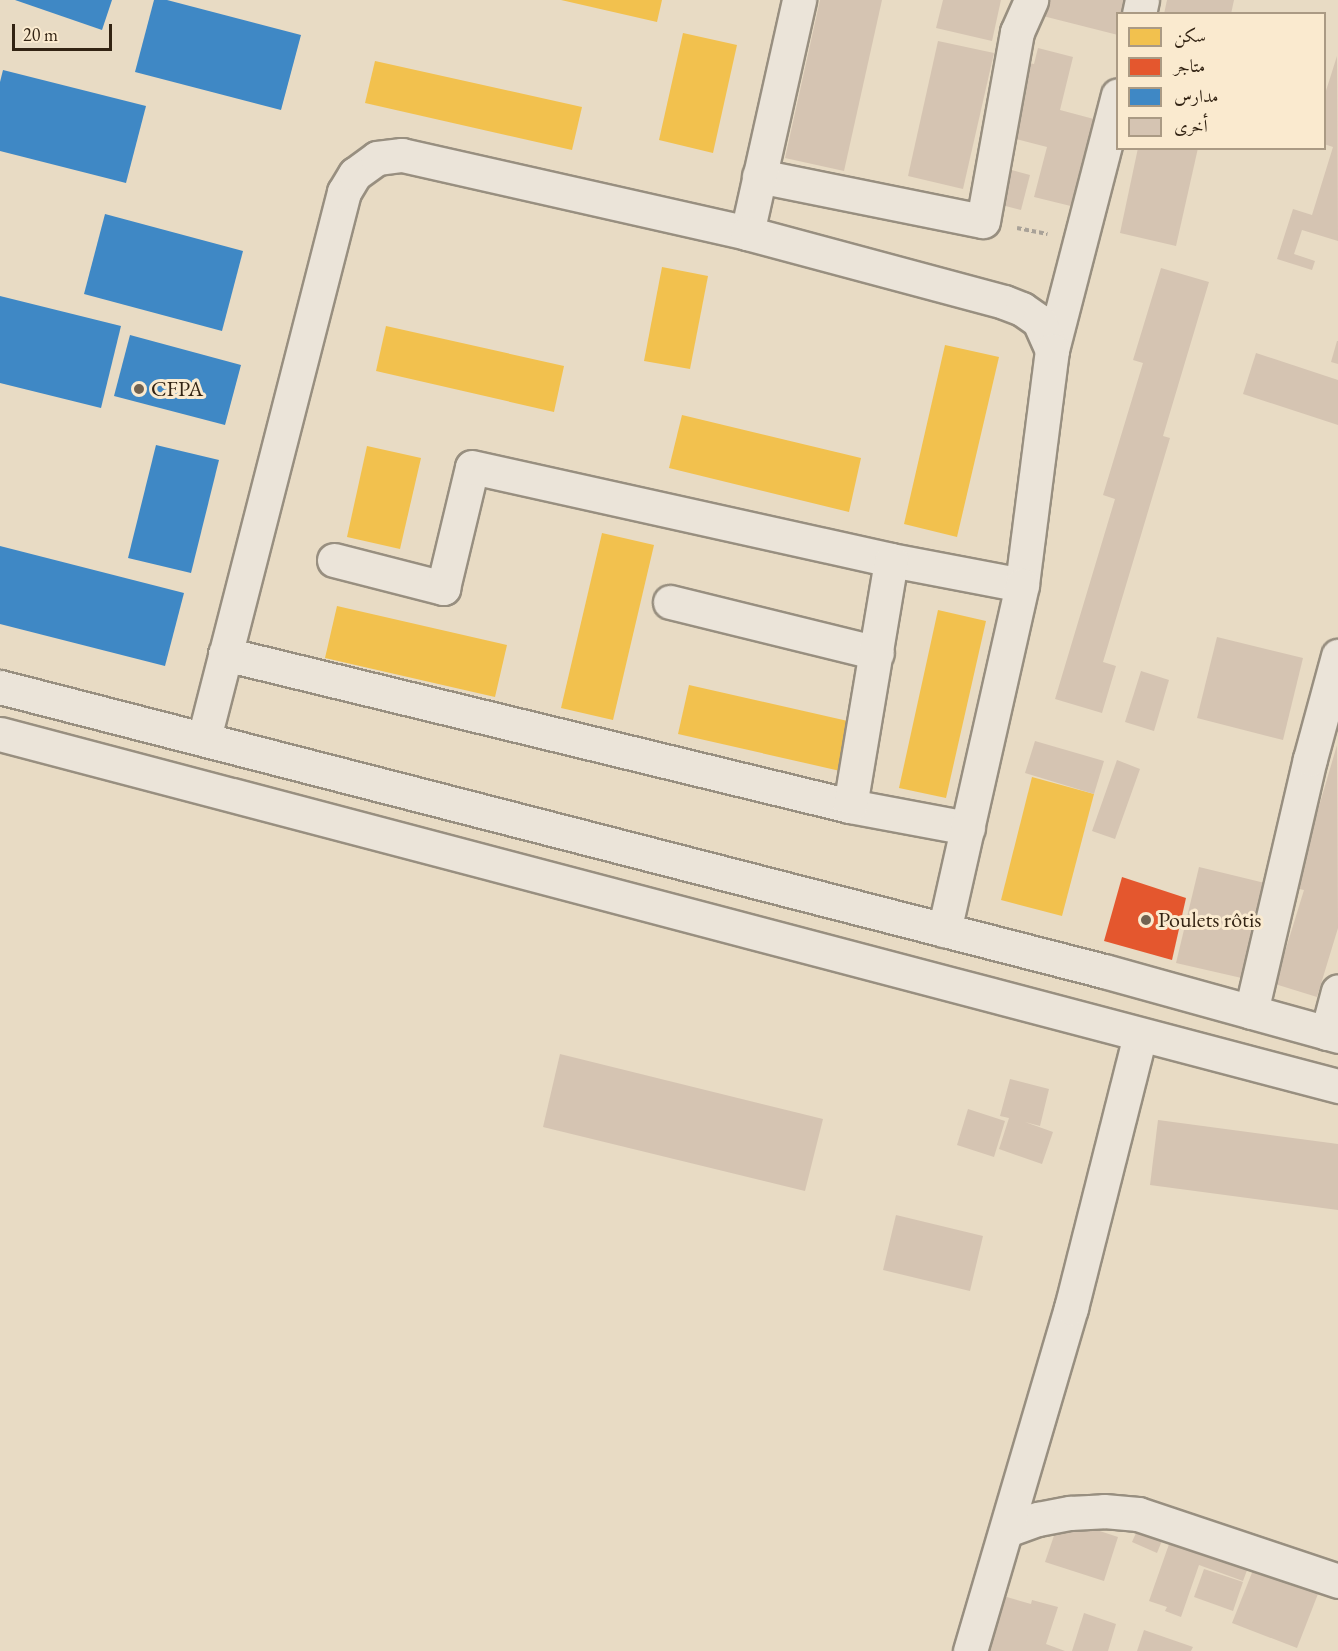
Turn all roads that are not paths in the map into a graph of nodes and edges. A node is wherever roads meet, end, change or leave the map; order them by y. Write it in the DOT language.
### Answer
graph roads {
  1 [pos="799,0"];
  2 [pos="1031,0"];
  3 [pos="1116,103"];
  4 [pos="759,176"];
  5 [pos="747,232"];
  6 [pos="1052,350"];
  7 [pos="334,560"];
  8 [pos="891,560"];
  9 [pos="1022,585"];
  10 [pos="670,602"];
  11 [pos="877,653"];
  12 [pos="225,654"];
  13 [pos="1338,656"];
  14 [pos="0,687"];
  15 [pos="0,734"];
  16 [pos="204,738"];
  17 [pos="850,806"];
  18 [pos="968,828"];
  19 [pos="944,930"];
  20 [pos="1338,991"];
  21 [pos="1251,1011"];
  22 [pos="1333,1035"];
  23 [pos="1140,1036"];
  24 [pos="1338,1086"];
  25 [pos="1007,1530"];
  26 [pos="1338,1581"];
  27 [pos="970,1651"];
  1 -- 4 [label="street"];
  2 -- 4 [label="street"];
  3 -- 6 [label="street"];
  4 -- 5 [label="street"];
  5 -- 6 [label="street"];
  5 -- 12 [label="street"];
  6 -- 9 [label="street"];
  7 -- 8 [label="street"];
  8 -- 9 [label="street"];
  8 -- 11 [label="street"];
  9 -- 18 [label="street"];
  10 -- 11 [label="street"];
  11 -- 17 [label="street"];
  12 -- 16 [label="street"];
  12 -- 17 [label="street"];
  13 -- 21 [label="street"];
  14 -- 16 [label="street"];
  15 -- 23 [label="street"];
  16 -- 19 [label="street"];
  17 -- 18 [label="street"];
  18 -- 19 [label="street"];
  19 -- 21 [label="street"];
  20 -- 22 [label="street"];
  21 -- 22 [label="street"];
  23 -- 24 [label="street"];
  23 -- 25 [label="street"];
  25 -- 26 [label="street"];
  25 -- 27 [label="street"];
}
